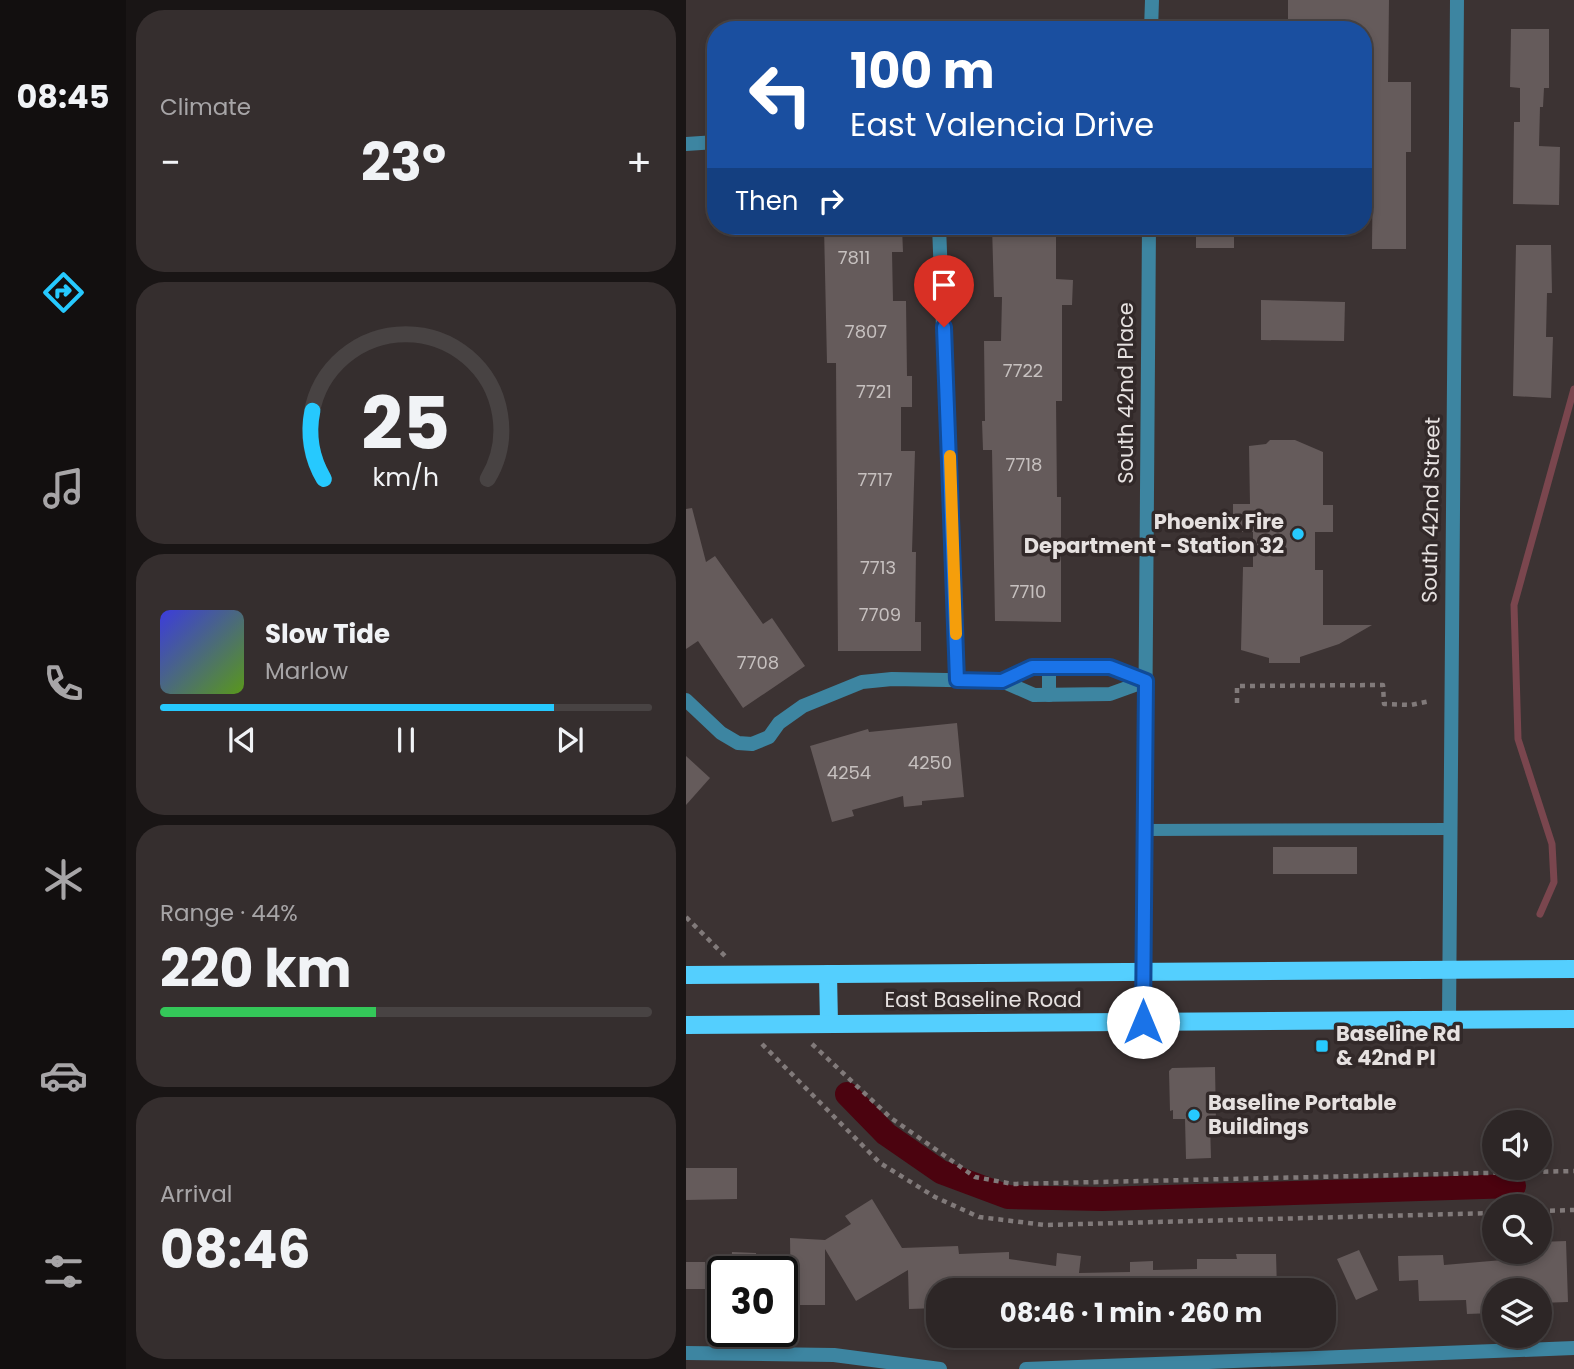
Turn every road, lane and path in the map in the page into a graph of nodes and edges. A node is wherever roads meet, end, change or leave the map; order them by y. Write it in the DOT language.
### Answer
graph roads {
  1 [pos="1152,0"];
  2 [pos="1457,0"];
  3 [pos="1152,21"];
  4 [pos="707,143"];
  5 [pos="686,144"];
  6 [pos="939,235"];
  7 [pos="1149,235"];
  8 [pos="1049,667"];
  9 [pos="957,680"];
  10 [pos="1002,681"];
  11 [pos="1146,681"];
  12 [pos="1049,695"];
  13 [pos="686,700"];
  14 [pos="1430,701"];
  15 [pos="1237,703"];
  16 [pos="1450,829"];
  17 [pos="1144,830"];
  18 [pos="686,917"];
  19 [pos="1449,969"];
  20 [pos="1574,969"];
  21 [pos="1143,972"];
  22 [pos="743,974"];
  23 [pos="828,974"];
  24 [pos="686,975"];
  25 [pos="1574,1019"];
  26 [pos="1448,1020"];
  27 [pos="1143,1022"];
  28 [pos="828,1023"];
  29 [pos="794,1024"];
  30 [pos="686,1025"];
  31 [pos="771,1053"];
  32 [pos="1574,1171"];
  33 [pos="1574,1210"];
  34 [pos="1552,1211"];
  35 [pos="1482,1213"];
  36 [pos="1574,1348"];
  37 [pos="686,1353"];
  38 [pos="1218,1366"];
  39 [pos="940,1369"];
  40 [pos="1026,1369"];
  1 -- 3 [label="street"];
  2 -- 16 [label="street, South 42nd Street"];
  4 -- 5 [label="street"];
  6 -- 9 [label="street"];
  7 -- 11 [label="street, South 42nd Place"];
  8 -- 10 [label="street"];
  8 -- 11 [label="street"];
  8 -- 12 [label="street"];
  9 -- 10 [label="street"];
  9 -- 13 [label="street"];
  10 -- 12 [label="street"];
  11 -- 12 [label="street"];
  11 -- 17 [label="street, South 42nd Place"];
  14 -- 15 [label="path"];
  16 -- 17 [label="lane"];
  16 -- 19 [label="street, South 42nd Street"];
  17 -- 21 [label="street, South 42nd Place"];
  18 -- 22 [label="path"];
  19 -- 20 [label="main road, East Baseline Road"];
  19 -- 21 [label="main road, East Baseline Road"];
  19 -- 26 [label="street, South 42nd Street"];
  21 -- 23 [label="main road, East Baseline Road"];
  21 -- 27 [label="street, South 42nd Place"];
  22 -- 23 [label="main road, East Baseline Road"];
  22 -- 24 [label="main road, East Baseline Road"];
  23 -- 28 [label="main road"];
  25 -- 26 [label="main road, East Baseline Road"];
  26 -- 27 [label="main road, East Baseline Road"];
  27 -- 28 [label="main road, East Baseline Road"];
  28 -- 29 [label="main road, East Baseline Road"];
  29 -- 30 [label="main road, East Baseline Road"];
  29 -- 32 [label="path"];
  31 -- 35 [label="path"];
  33 -- 34 [label="path"];
  36 -- 38 [label="street"];
  37 -- 39 [label="street"];
  38 -- 40 [label="street"];
}
